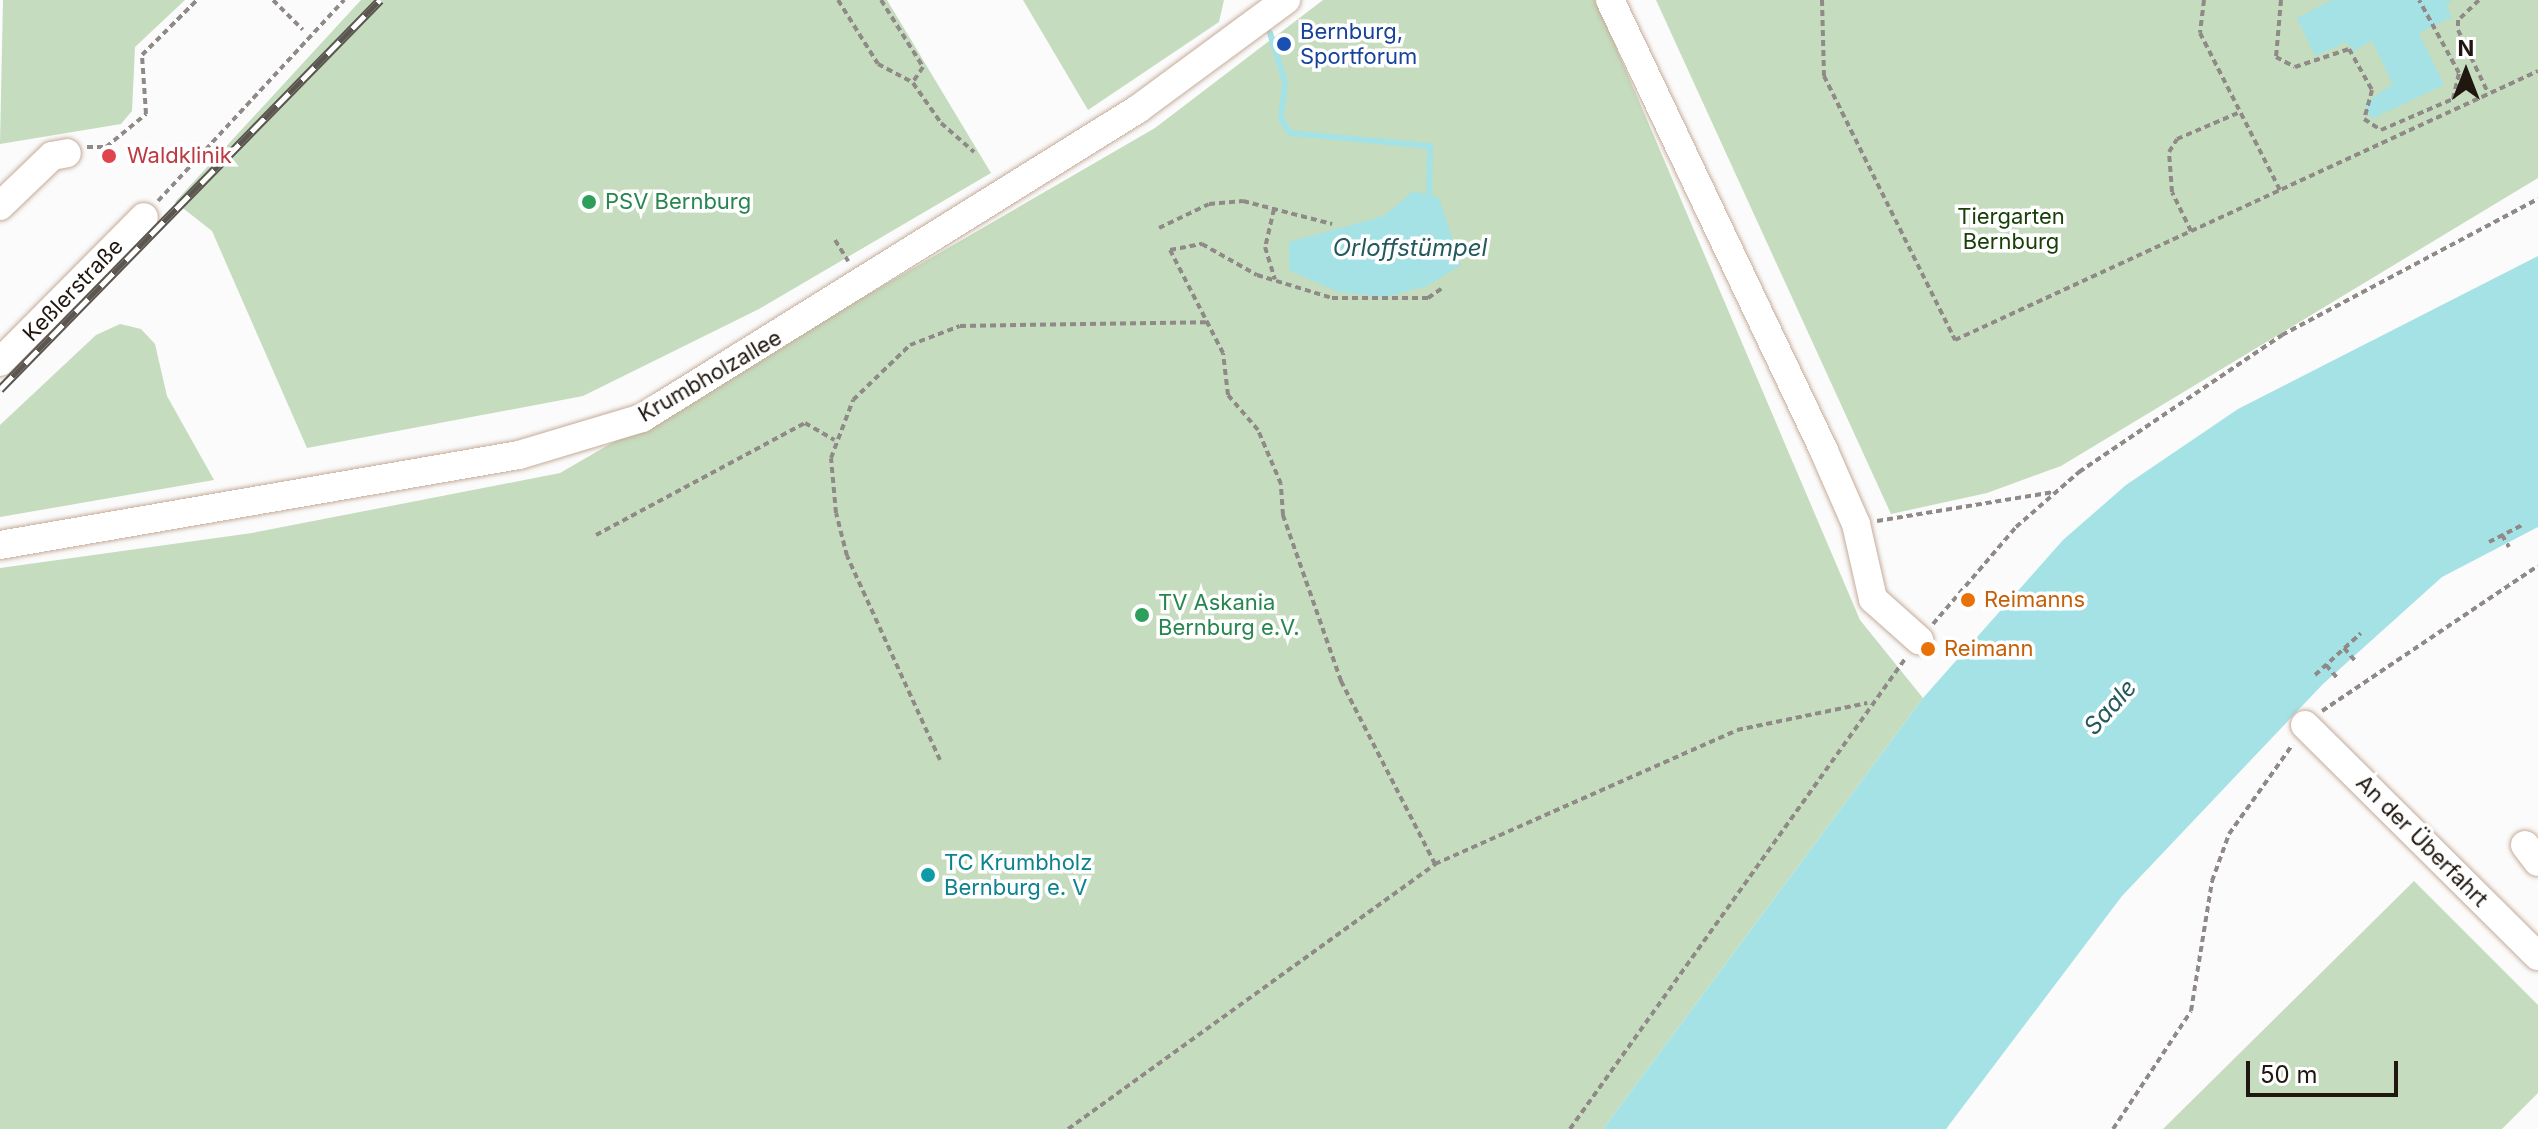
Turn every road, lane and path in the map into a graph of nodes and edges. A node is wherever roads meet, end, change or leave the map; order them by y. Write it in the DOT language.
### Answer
graph roads {
  1 [pos="197,0"];
  2 [pos="273,0"];
  3 [pos="344,0"];
  4 [pos="838,0"];
  5 [pos="881,0"];
  6 [pos="1286,0"];
  7 [pos="1610,0"];
  8 [pos="1822,0"];
  9 [pos="2204,0"];
  10 [pos="2281,0"];
  11 [pos="2419,0"];
  12 [pos="2479,0"];
  13 [pos="303,30"];
  14 [pos="2538,71"];
  15 [pos="913,83"];
  16 [pos="2489,93"];
  17 [pos="2240,112"];
  18 [pos="974,152"];
  19 [pos="67,153"];
  20 [pos="2280,190"];
  21 [pos="2538,199"];
  22 [pos="0,206"];
  23 [pos="1274,209"];
  24 [pos="144,217"];
  25 [pos="1332,224"];
  26 [pos="1159,228"];
  27 [pos="2191,231"];
  28 [pos="835,240"];
  29 [pos="857,259"];
  30 [pos="850,263"];
  31 [pos="838,271"];
  32 [pos="1276,280"];
  33 [pos="1444,287"];
  34 [pos="1206,322"];
  35 [pos="6,346"];
  36 [pos="835,440"];
  37 [pos="2057,492"];
  38 [pos="1856,524"];
  39 [pos="2524,524"];
  40 [pos="596,535"];
  41 [pos="2502,535"];
  42 [pos="2489,542"];
  43 [pos="0,545"];
  44 [pos="2509,547"];
  45 [pos="2538,566"];
  46 [pos="2361,633"];
  47 [pos="1919,640"];
  48 [pos="2344,648"];
  49 [pos="2357,663"];
  50 [pos="2326,665"];
  51 [pos="2315,675"];
  52 [pos="2339,680"];
  53 [pos="1870,703"];
  54 [pos="2305,725"];
  55 [pos="940,760"];
  56 [pos="1435,864"];
  57 [pos="2538,956"];
  58 [pos="1068,1129"];
  59 [pos="1570,1129"];
  60 [pos="2113,1129"];
  1 -- 19 [label="path"];
  2 -- 13 [label="path"];
  3 -- 24 [label="path"];
  4 -- 15 [label="path"];
  5 -- 15 [label="path"];
  6 -- 43 [label="street, Krumbholzallee"];
  7 -- 38 [label="street"];
  8 -- 27 [label="path"];
  9 -- 17 [label="path"];
  10 -- 11 [label="path"];
  12 -- 16 [label="path"];
  14 -- 16 [label="path"];
  15 -- 18 [label="path"];
  16 -- 20 [label="path"];
  17 -- 20 [label="path"];
  17 -- 27 [label="path"];
  19 -- 22 [label="street"];
  20 -- 27 [label="path"];
  21 -- 37 [label="path"];
  23 -- 25 [label="path"];
  23 -- 26 [label="path"];
  23 -- 32 [label="path"];
  24 -- 35 [label="street, Keßlerstraße"];
  28 -- 30 [label="path"];
  29 -- 30 [label="path"];
  30 -- 31 [label="path"];
  32 -- 33 [label="path"];
  32 -- 34 [label="path"];
  34 -- 36 [label="path"];
  34 -- 56 [label="path"];
  36 -- 40 [label="path"];
  36 -- 55 [label="path"];
  37 -- 38 [label="path"];
  37 -- 47 [label="path"];
  38 -- 47 [label="street"];
  39 -- 41 [label="path"];
  41 -- 42 [label="path"];
  41 -- 44 [label="path"];
  45 -- 54 [label="path"];
  46 -- 48 [label="path"];
  47 -- 53 [label="path"];
  48 -- 49 [label="path"];
  48 -- 50 [label="path"];
  50 -- 51 [label="path"];
  50 -- 52 [label="path"];
  53 -- 56 [label="path"];
  53 -- 59 [label="path"];
  54 -- 57 [label="street, An der Überfahrt"];
  54 -- 60 [label="path"];
  56 -- 58 [label="path"];
}
